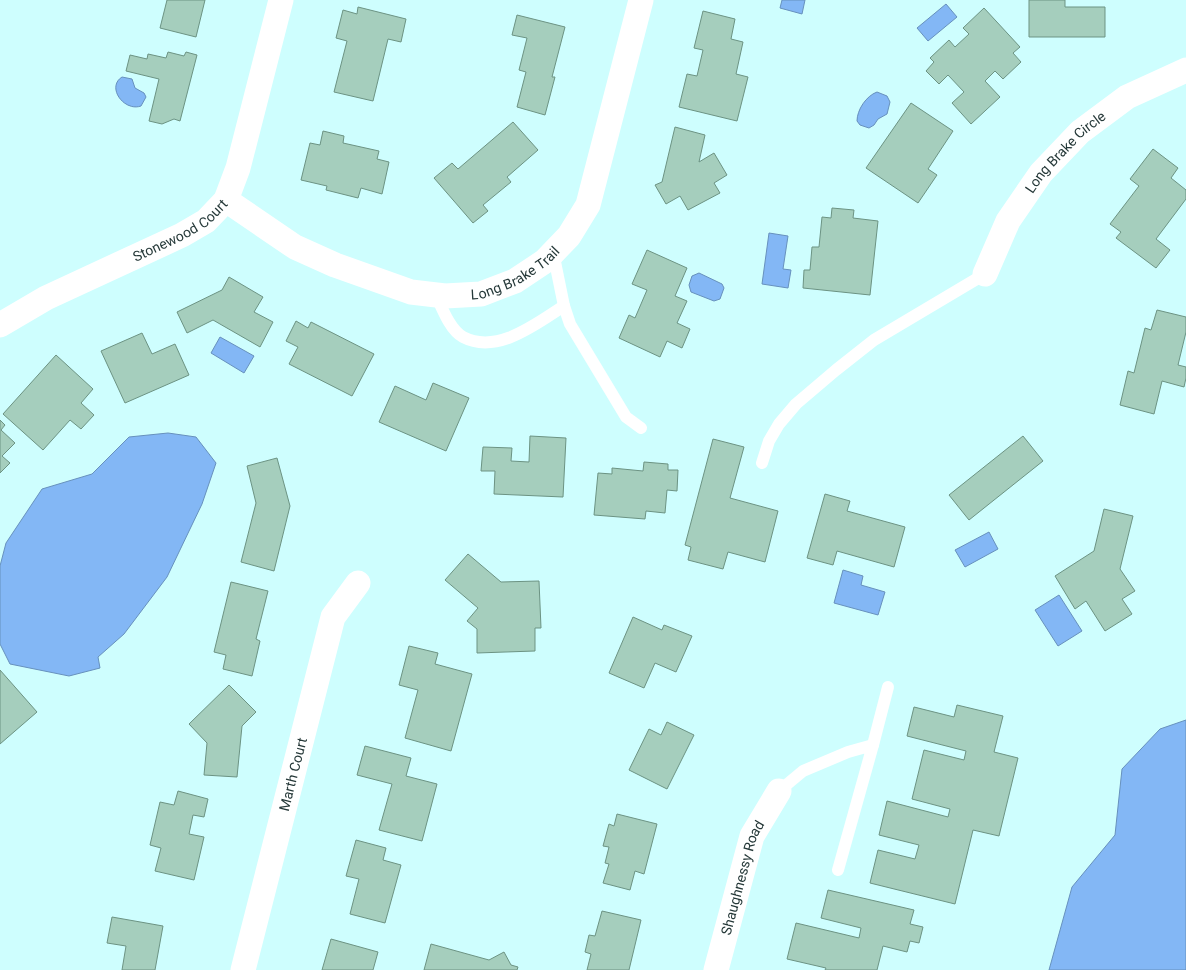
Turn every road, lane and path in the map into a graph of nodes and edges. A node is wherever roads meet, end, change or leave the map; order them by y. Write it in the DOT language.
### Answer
graph roads {
  1 [pos="281,0"];
  2 [pos="641,0"];
  3 [pos="1186,70"];
  4 [pos="226,200"];
  5 [pos="553,252"];
  6 [pos="985,274"];
  7 [pos="436,295"];
  8 [pos="564,306"];
  9 [pos="0,325"];
  10 [pos="641,428"];
  11 [pos="762,464"];
  12 [pos="358,583"];
  13 [pos="888,687"];
  14 [pos="873,745"];
  15 [pos="779,791"];
  16 [pos="838,870"];
  17 [pos="243,970"];
  18 [pos="716,970"];
  1 -- 4 [label="street, Stonewood Court"];
  2 -- 5 [label="street, Long Brake Trail"];
  3 -- 6 [label="street, Long Brake Circle"];
  4 -- 7 [label="street, Long Brake Trail"];
  4 -- 9 [label="street, Stonewood Court"];
  5 -- 7 [label="street, Long Brake Trail"];
  5 -- 8 [label="lane"];
  6 -- 11 [label="lane"];
  7 -- 8 [label="lane"];
  8 -- 10 [label="lane"];
  12 -- 17 [label="street, Marth Court"];
  13 -- 14 [label="lane"];
  14 -- 15 [label="lane"];
  14 -- 16 [label="lane"];
  15 -- 18 [label="street, Shaughnessy Road"];
}
